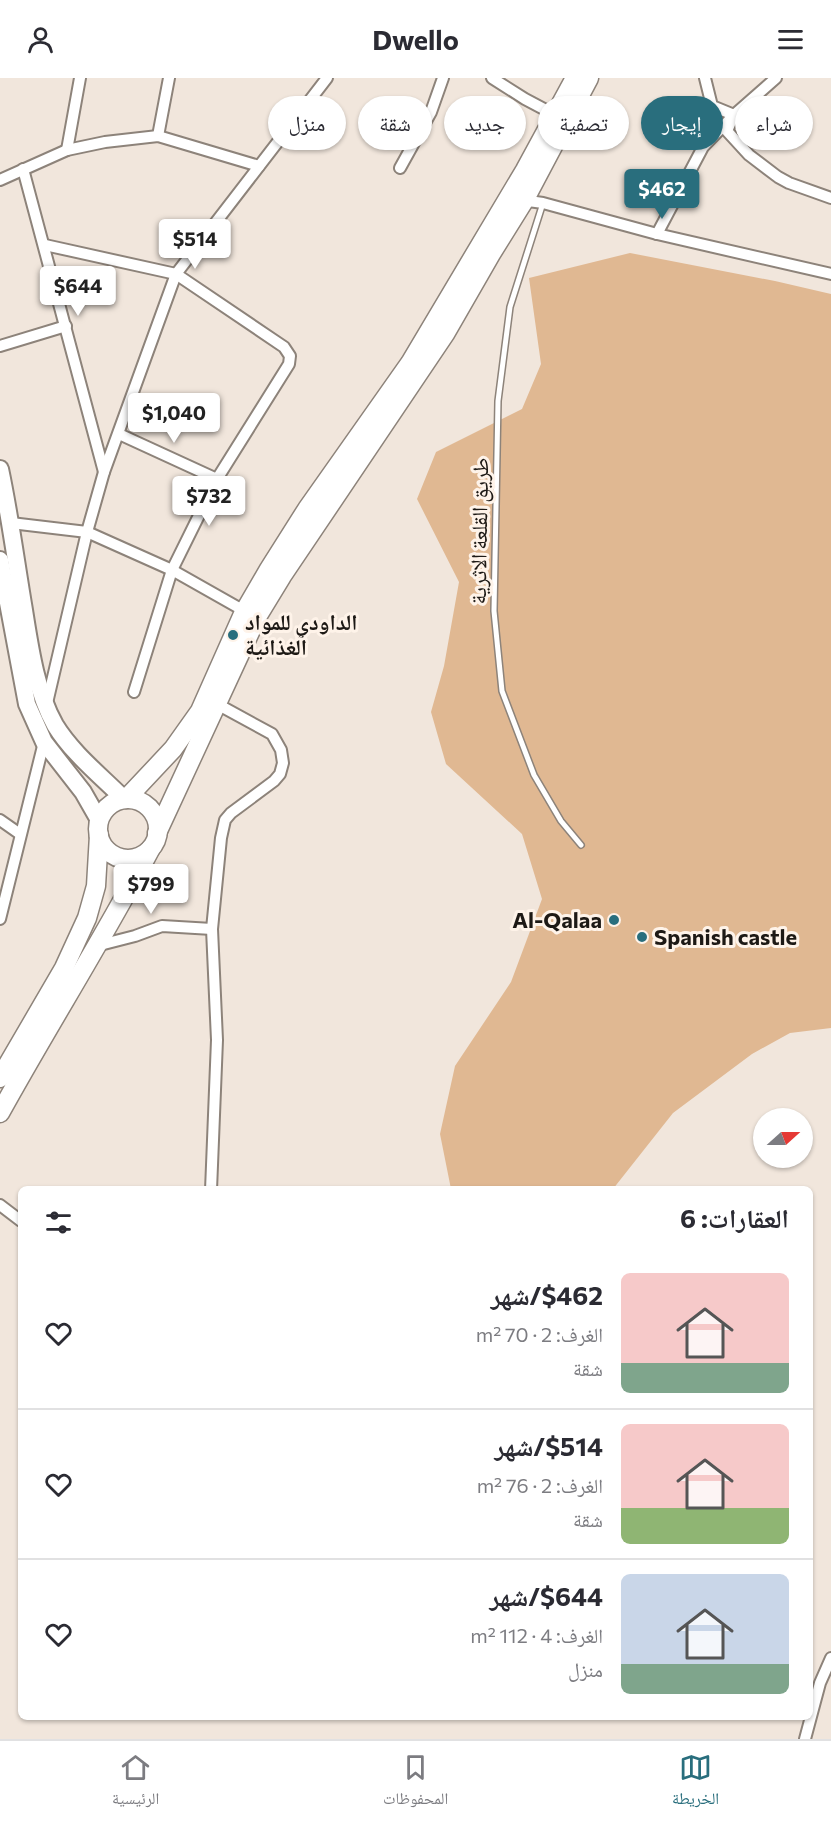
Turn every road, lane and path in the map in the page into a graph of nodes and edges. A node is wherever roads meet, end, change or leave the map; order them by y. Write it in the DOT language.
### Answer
graph roads {
  1 [pos="80,78"];
  2 [pos="169,78"];
  3 [pos="327,78"];
  4 [pos="443,78"];
  5 [pos="492,78"];
  6 [pos="575,78"];
  7 [pos="589,78"];
  8 [pos="705,78"];
  9 [pos="776,78"];
  10 [pos="568,96"];
  11 [pos="576,96"];
  12 [pos="538,104"];
  13 [pos="734,115"];
  14 [pos="158,136"];
  15 [pos="67,150"];
  16 [pos="542,150"];
  17 [pos="259,166"];
  18 [pos="400,168"];
  19 [pos="23,169"];
  20 [pos="0,180"];
  21 [pos="517,198"];
  22 [pos="831,198"];
  23 [pos="543,203"];
  24 [pos="657,234"];
  25 [pos="45,245"];
  26 [pos="176,274"];
  27 [pos="831,274"];
  28 [pos="66,326"];
  29 [pos="0,346"];
  30 [pos="119,434"];
  31 [pos="0,469"];
  32 [pos="104,472"];
  33 [pos="218,479"];
  34 [pos="11,523"];
  35 [pos="87,532"];
  36 [pos="0,560"];
  37 [pos="172,570"];
  38 [pos="251,614"];
  39 [pos="134,692"];
  40 [pos="217,704"];
  41 [pos="46,705"];
  42 [pos="44,742"];
  43 [pos="125,799"];
  44 [pos="0,820"];
  45 [pos="99,828"];
  46 [pos="20,834"];
  47 [pos="154,841"];
  48 [pos="581,845"];
  49 [pos="0,919"];
  50 [pos="212,929"];
  51 [pos="96,946"];
  52 [pos="0,1078"];
  53 [pos="0,1113"];
  54 [pos="211,1186"];
  55 [pos="0,1205"];
  56 [pos="18,1219"];
  57 [pos="831,1658"];
  58 [pos="813,1709"];
  59 [pos="810,1720"];
  60 [pos="805,1739"];
  1 -- 15 [label="street"];
  2 -- 14 [label="street"];
  3 -- 17 [label="street"];
  4 -- 18 [label="street"];
  5 -- 12 [label="street"];
  6 -- 10 [label="highway"];
  7 -- 11 [label="highway"];
  8 -- 13 [label="street"];
  9 -- 13 [label="street"];
  13 -- 22 [label="street"];
  13 -- 24 [label="street"];
  14 -- 15 [label="street"];
  14 -- 17 [label="street"];
  15 -- 19 [label="street"];
  16 -- 21 [label="highway"];
  17 -- 26 [label="street"];
  19 -- 20 [label="street"];
  19 -- 25 [label="street"];
  21 -- 23 [label="street"];
  21 -- 38 [label="highway"];
  23 -- 24 [label="street"];
  23 -- 48 [label="lane, طريق القلعة الاثرية"];
  24 -- 27 [label="street"];
  25 -- 26 [label="street"];
  25 -- 28 [label="street"];
  26 -- 30 [label="street"];
  26 -- 33 [label="street"];
  28 -- 29 [label="street"];
  28 -- 32 [label="street"];
  30 -- 32 [label="street"];
  30 -- 33 [label="street"];
  31 -- 34 [label="main road"];
  32 -- 35 [label="street"];
  33 -- 37 [label="street"];
  34 -- 35 [label="street"];
  34 -- 41 [label="main road"];
  35 -- 37 [label="street"];
  35 -- 41 [label="street"];
  36 -- 42 [label="main road"];
  37 -- 38 [label="street"];
  37 -- 39 [label="street"];
  38 -- 40 [label="highway"];
  38 -- 43 [label="highway"];
  40 -- 47 [label="highway"];
  40 -- 50 [label="street"];
  41 -- 43 [label="main road"];
  42 -- 45 [label="main road"];
  42 -- 46 [label="street"];
  43 -- 45 [label="highway"];
  43 -- 47 [label="highway"];
  44 -- 46 [label="street"];
  45 -- 47 [label="highway"];
  45 -- 52 [label="highway"];
  46 -- 49 [label="street"];
  47 -- 51 [label="highway"];
  50 -- 51 [label="street"];
  50 -- 54 [label="street"];
  51 -- 53 [label="highway"];
  55 -- 56 [label="street"];
  57 -- 58 [label="street"];
  59 -- 60 [label="street"];
}
